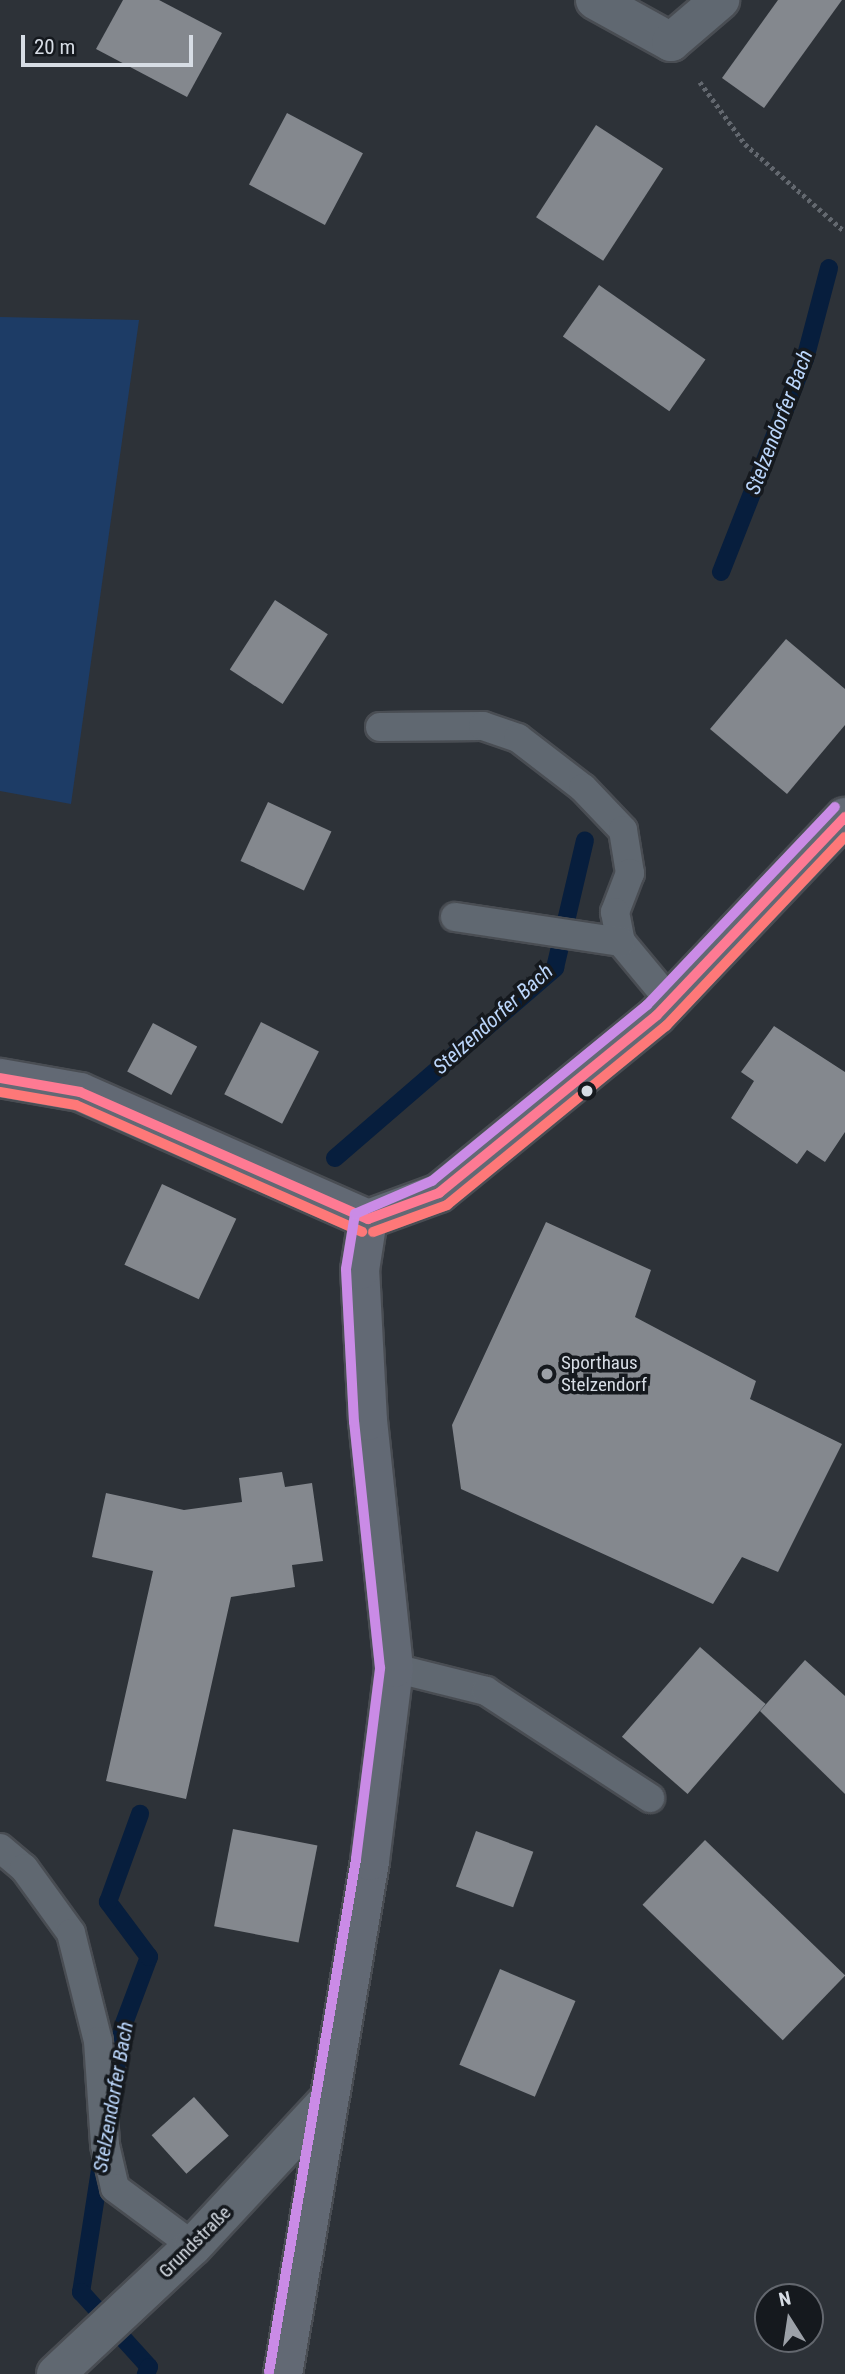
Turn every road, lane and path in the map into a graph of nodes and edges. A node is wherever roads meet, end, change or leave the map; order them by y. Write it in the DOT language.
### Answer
graph roads {
  1 [pos="595,0"];
  2 [pos="720,0"];
  3 [pos="671,42"];
  4 [pos="845,232"];
  5 [pos="380,727"];
  6 [pos="845,817"];
  7 [pos="455,917"];
  8 [pos="621,942"];
  9 [pos="670,1002"];
  10 [pos="0,1078"];
  11 [pos="368,1219"];
  12 [pos="394,1668"];
  13 [pos="650,1798"];
  14 [pos="0,1848"];
  15 [pos="326,2103"];
  16 [pos="193,2246"];
  17 [pos="57,2374"];
  18 [pos="283,2374"];
  1 -- 3 [label="street"];
  2 -- 3 [label="street"];
  3 -- 4 [label="path"];
  5 -- 8 [label="lane"];
  6 -- 9 [label="street"];
  7 -- 8 [label="lane"];
  8 -- 9 [label="lane"];
  9 -- 11 [label="street"];
  10 -- 11 [label="street"];
  11 -- 12 [label="street"];
  12 -- 13 [label="lane"];
  12 -- 15 [label="street"];
  14 -- 16 [label="lane"];
  15 -- 16 [label="street, Grundstraße"];
  15 -- 18 [label="street"];
  16 -- 17 [label="street, Grundstraße"];
}
